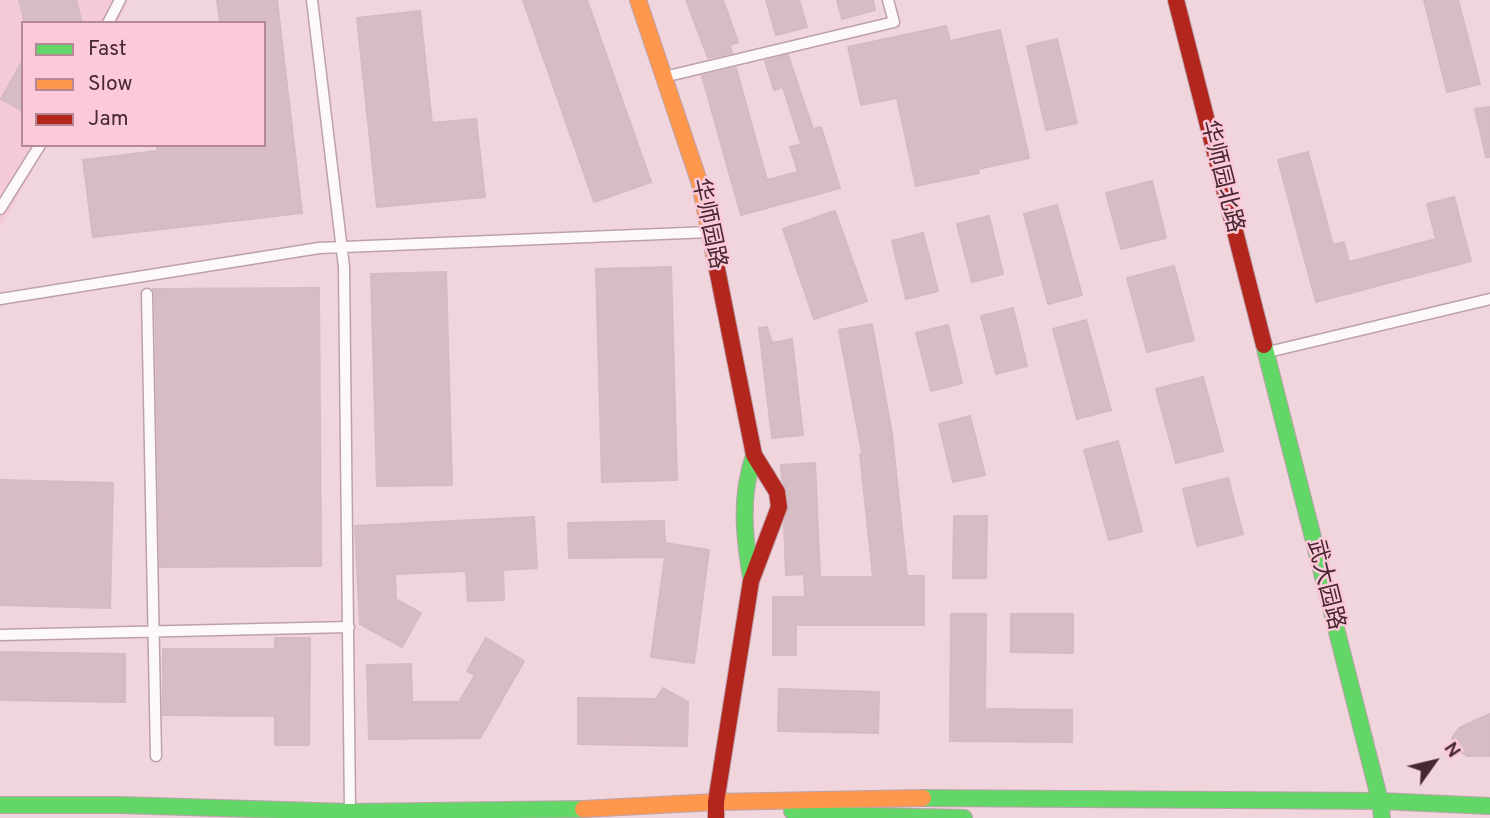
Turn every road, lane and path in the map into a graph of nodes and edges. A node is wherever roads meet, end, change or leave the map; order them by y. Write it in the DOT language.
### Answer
graph roads {
  1 [pos="120,0"];
  2 [pos="312,0"];
  3 [pos="638,0"];
  4 [pos="888,0"];
  5 [pos="1176,0"];
  6 [pos="109,21"];
  7 [pos="664,77"];
  8 [pos="39,147"];
  9 [pos="0,209"];
  10 [pos="710,232"];
  11 [pos="342,246"];
  12 [pos="147,294"];
  13 [pos="0,299"];
  14 [pos="1490,299"];
  15 [pos="1264,353"];
  16 [pos="754,455"];
  17 [pos="751,581"];
  18 [pos="349,627"];
  19 [pos="154,632"];
  20 [pos="0,635"];
  21 [pos="156,756"];
  22 [pos="1380,801"];
  23 [pos="0,805"];
  24 [pos="1490,806"];
  25 [pos="716,810"];
  26 [pos="350,812"];
  27 [pos="943,817"];
  28 [pos="964,818"];
  29 [pos="1382,818"];
  1 -- 6 [label="street"];
  2 -- 11 [label="street"];
  3 -- 7 [label="main road, 华师园路"];
  4 -- 7 [label="street"];
  5 -- 15 [label="main road, 华师园北路"];
  7 -- 10 [label="main road, 华师园路"];
  8 -- 9 [label="street"];
  10 -- 11 [label="street"];
  10 -- 16 [label="main road, 华师园路"];
  11 -- 13 [label="street"];
  11 -- 18 [label="street"];
  12 -- 19 [label="street"];
  14 -- 15 [label="street"];
  15 -- 22 [label="main road, 武大园路"];
  16 -- 17 [label="main road"];
  16 -- 17 [label="main road"];
  17 -- 25 [label="main road"];
  18 -- 19 [label="street"];
  18 -- 26 [label="street"];
  19 -- 20 [label="street"];
  19 -- 21 [label="street"];
  22 -- 24 [label="main road"];
  22 -- 25 [label="main road"];
  22 -- 29 [label="main road, 武大园路"];
  23 -- 26 [label="main road"];
  25 -- 26 [label="main road"];
  25 -- 27 [label="main road"];
  27 -- 28 [label="main road"];
}
